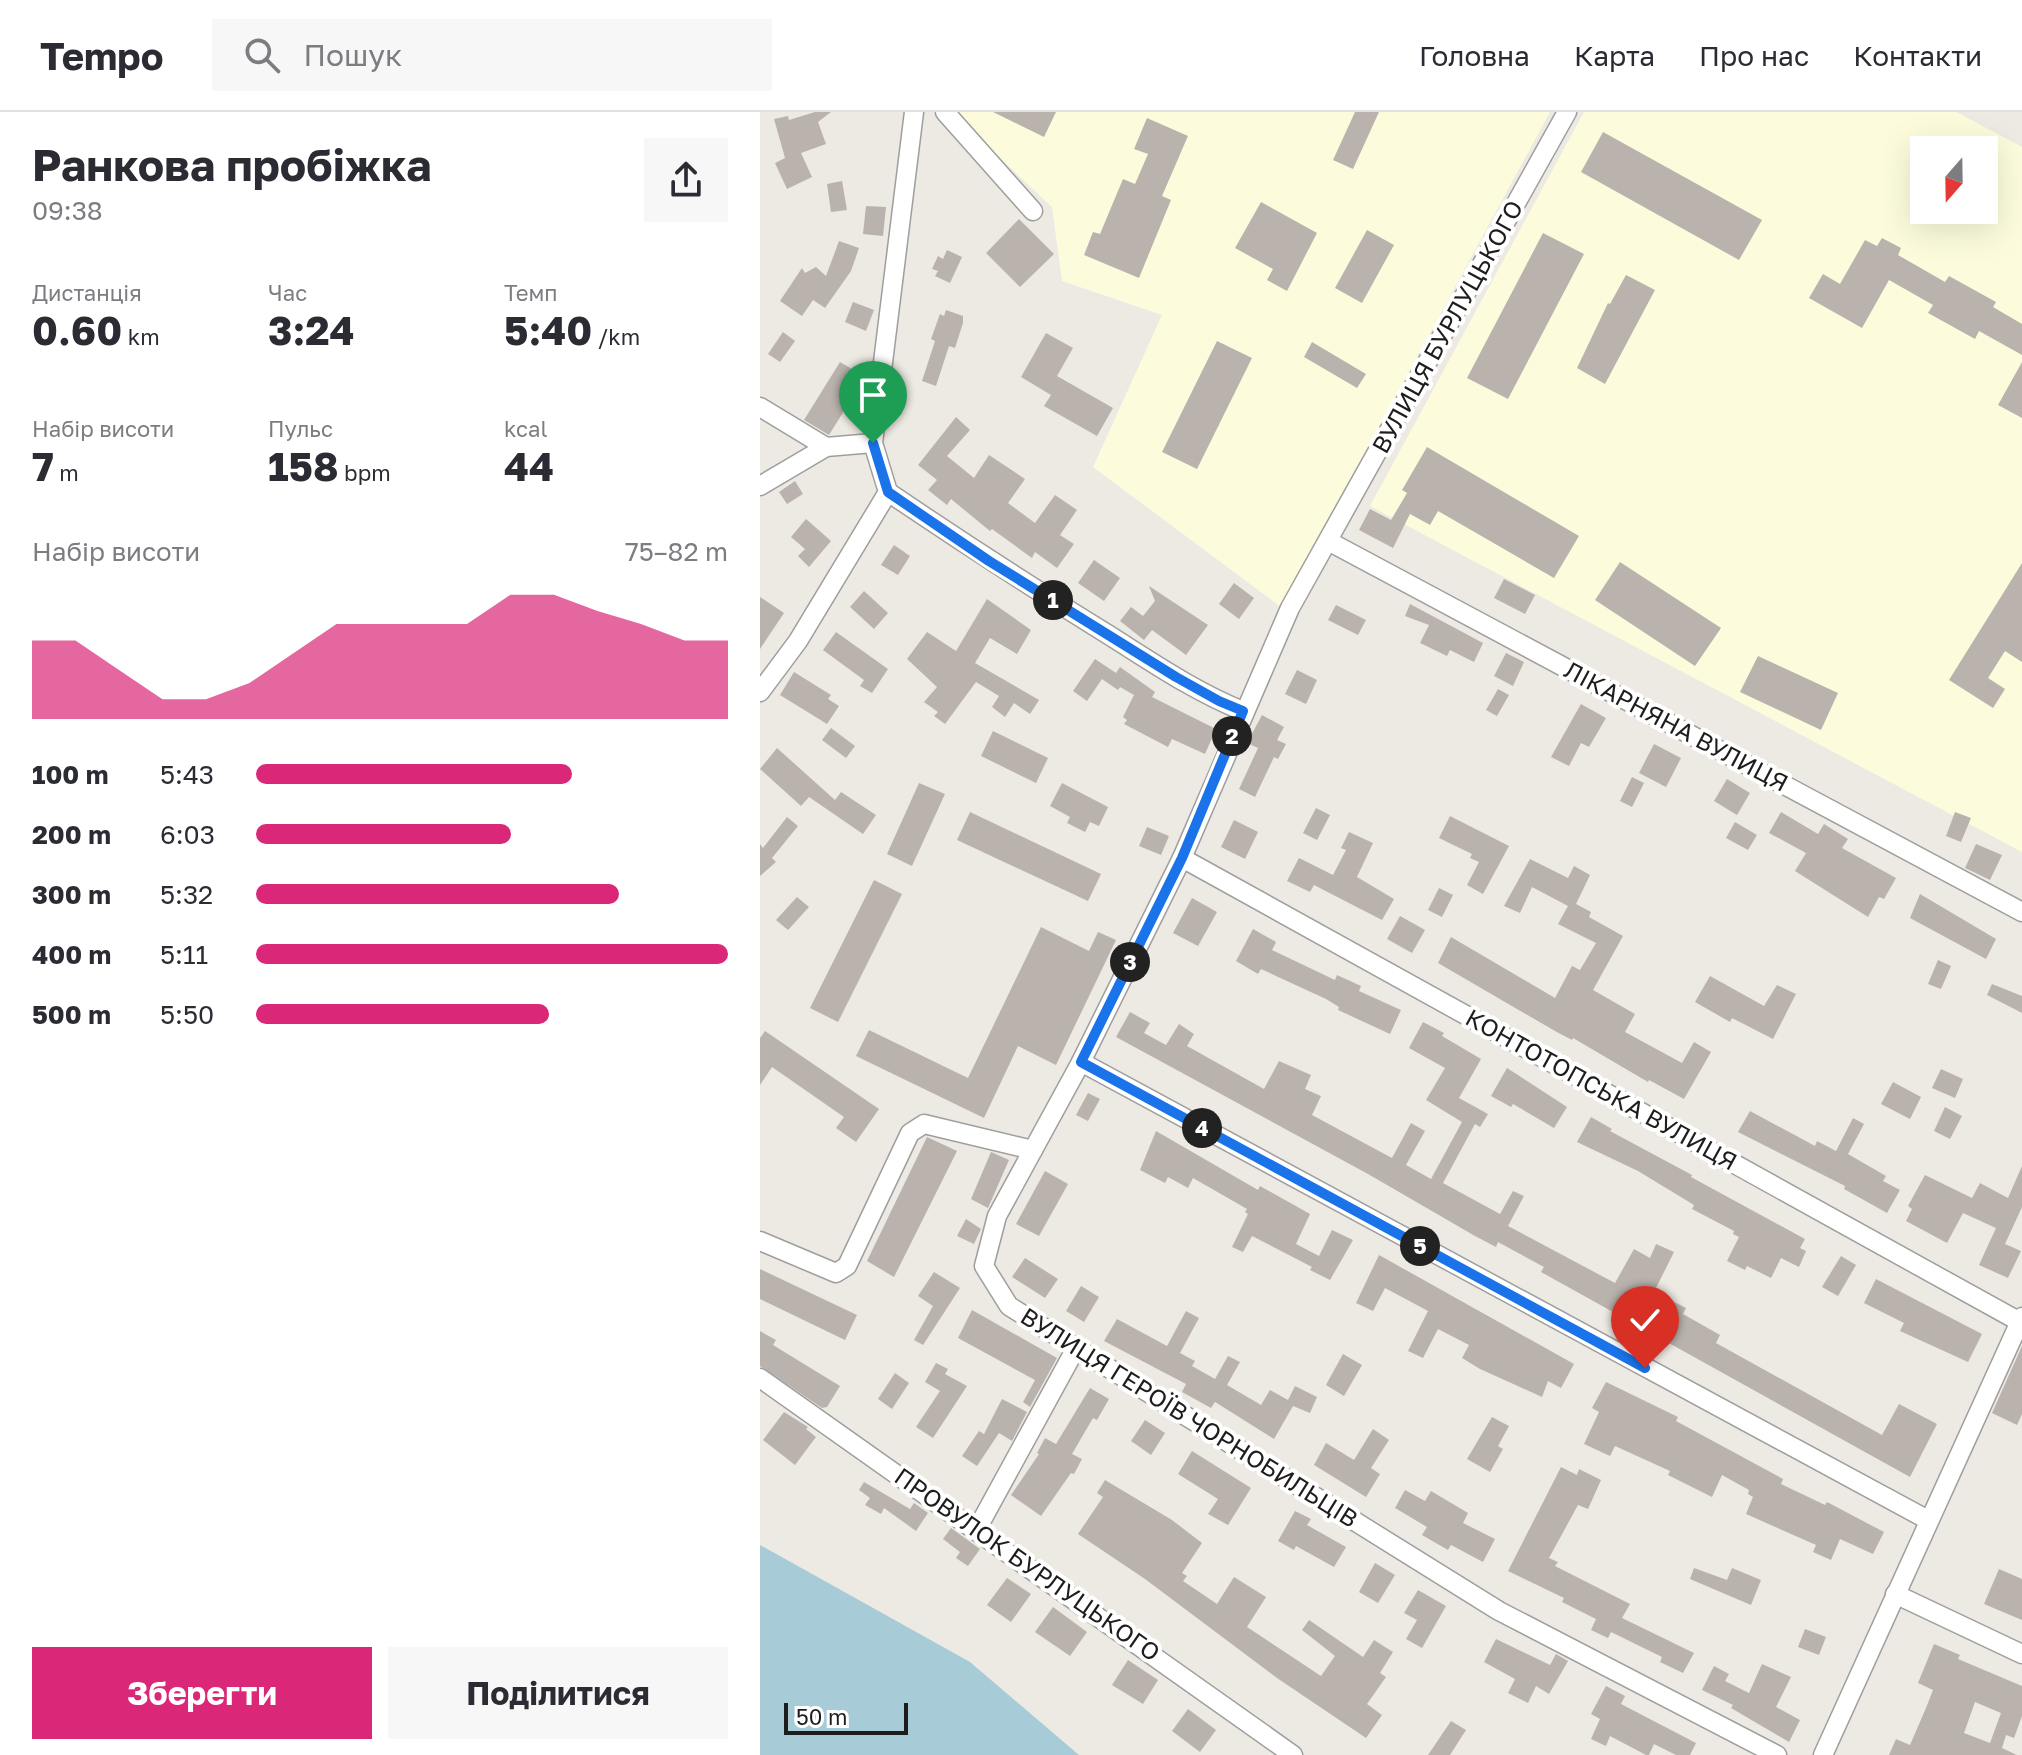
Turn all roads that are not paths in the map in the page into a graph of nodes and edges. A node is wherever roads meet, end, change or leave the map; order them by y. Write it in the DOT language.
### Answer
graph roads {
  1 [pos="914,112"];
  2 [pos="945,112"];
  3 [pos="1567,112"];
  4 [pos="1033,211"];
  5 [pos="760,407"];
  6 [pos="873,443"];
  7 [pos="826,447"];
  8 [pos="760,486"];
  9 [pos="888,492"];
  10 [pos="1330,542"];
  11 [pos="760,692"];
  12 [pos="1243,711"];
  13 [pos="1182,858"];
  14 [pos="2022,912"];
  15 [pos="1081,1062"];
  16 [pos="1033,1150"];
  17 [pos="760,1241"];
  18 [pos="2021,1319"];
  19 [pos="1076,1348"];
  20 [pos="760,1378"];
  21 [pos="1928,1520"];
  22 [pos="977,1529"];
  23 [pos="1895,1594"];
  24 [pos="2022,1654"];
  25 [pos="1293,1755"];
  26 [pos="1777,1755"];
  27 [pos="1823,1755"];
  1 -- 6 [label="street"];
  2 -- 4 [label="street"];
  3 -- 10 [label="street, ВУЛИЦЯ БУРЛУЦЬКОГО"];
  5 -- 7 [label="street"];
  6 -- 7 [label="street"];
  6 -- 9 [label="street"];
  7 -- 8 [label="street"];
  9 -- 11 [label="street"];
  9 -- 12 [label="street"];
  10 -- 12 [label="street, ВУЛИЦЯ ГЕРОЇВ ЧОРНОБИЛЬЦІВ"];
  10 -- 14 [label="street, ЛІКАРНЯНА ВУЛИЦЯ"];
  12 -- 13 [label="street, ВУЛИЦЯ ГЕРОЇВ ЧОРНОБИЛЬЦІВ"];
  13 -- 15 [label="street, ВУЛИЦЯ ГЕРОЇВ ЧОРНОБИЛЬЦІВ"];
  13 -- 18 [label="street, КОНТОТОПСЬКА ВУЛИЦЯ"];
  15 -- 16 [label="street, ВУЛИЦЯ ГЕРОЇВ ЧОРНОБИЛЬЦІВ"];
  15 -- 21 [label="street"];
  16 -- 17 [label="street"];
  16 -- 19 [label="street, ВУЛИЦЯ ГЕРОЇВ ЧОРНОБИЛЬЦІВ"];
  18 -- 21 [label="street"];
  19 -- 22 [label="street"];
  19 -- 26 [label="street, ВУЛИЦЯ ГЕРОЇВ ЧОРНОБИЛЬЦІВ"];
  20 -- 22 [label="street, ПРОВУЛОК БУРЛУЦЬКОГО"];
  21 -- 23 [label="street"];
  22 -- 25 [label="street, ПРОВУЛОК БУРЛУЦЬКОГО"];
  23 -- 24 [label="street"];
  23 -- 27 [label="street"];
}
